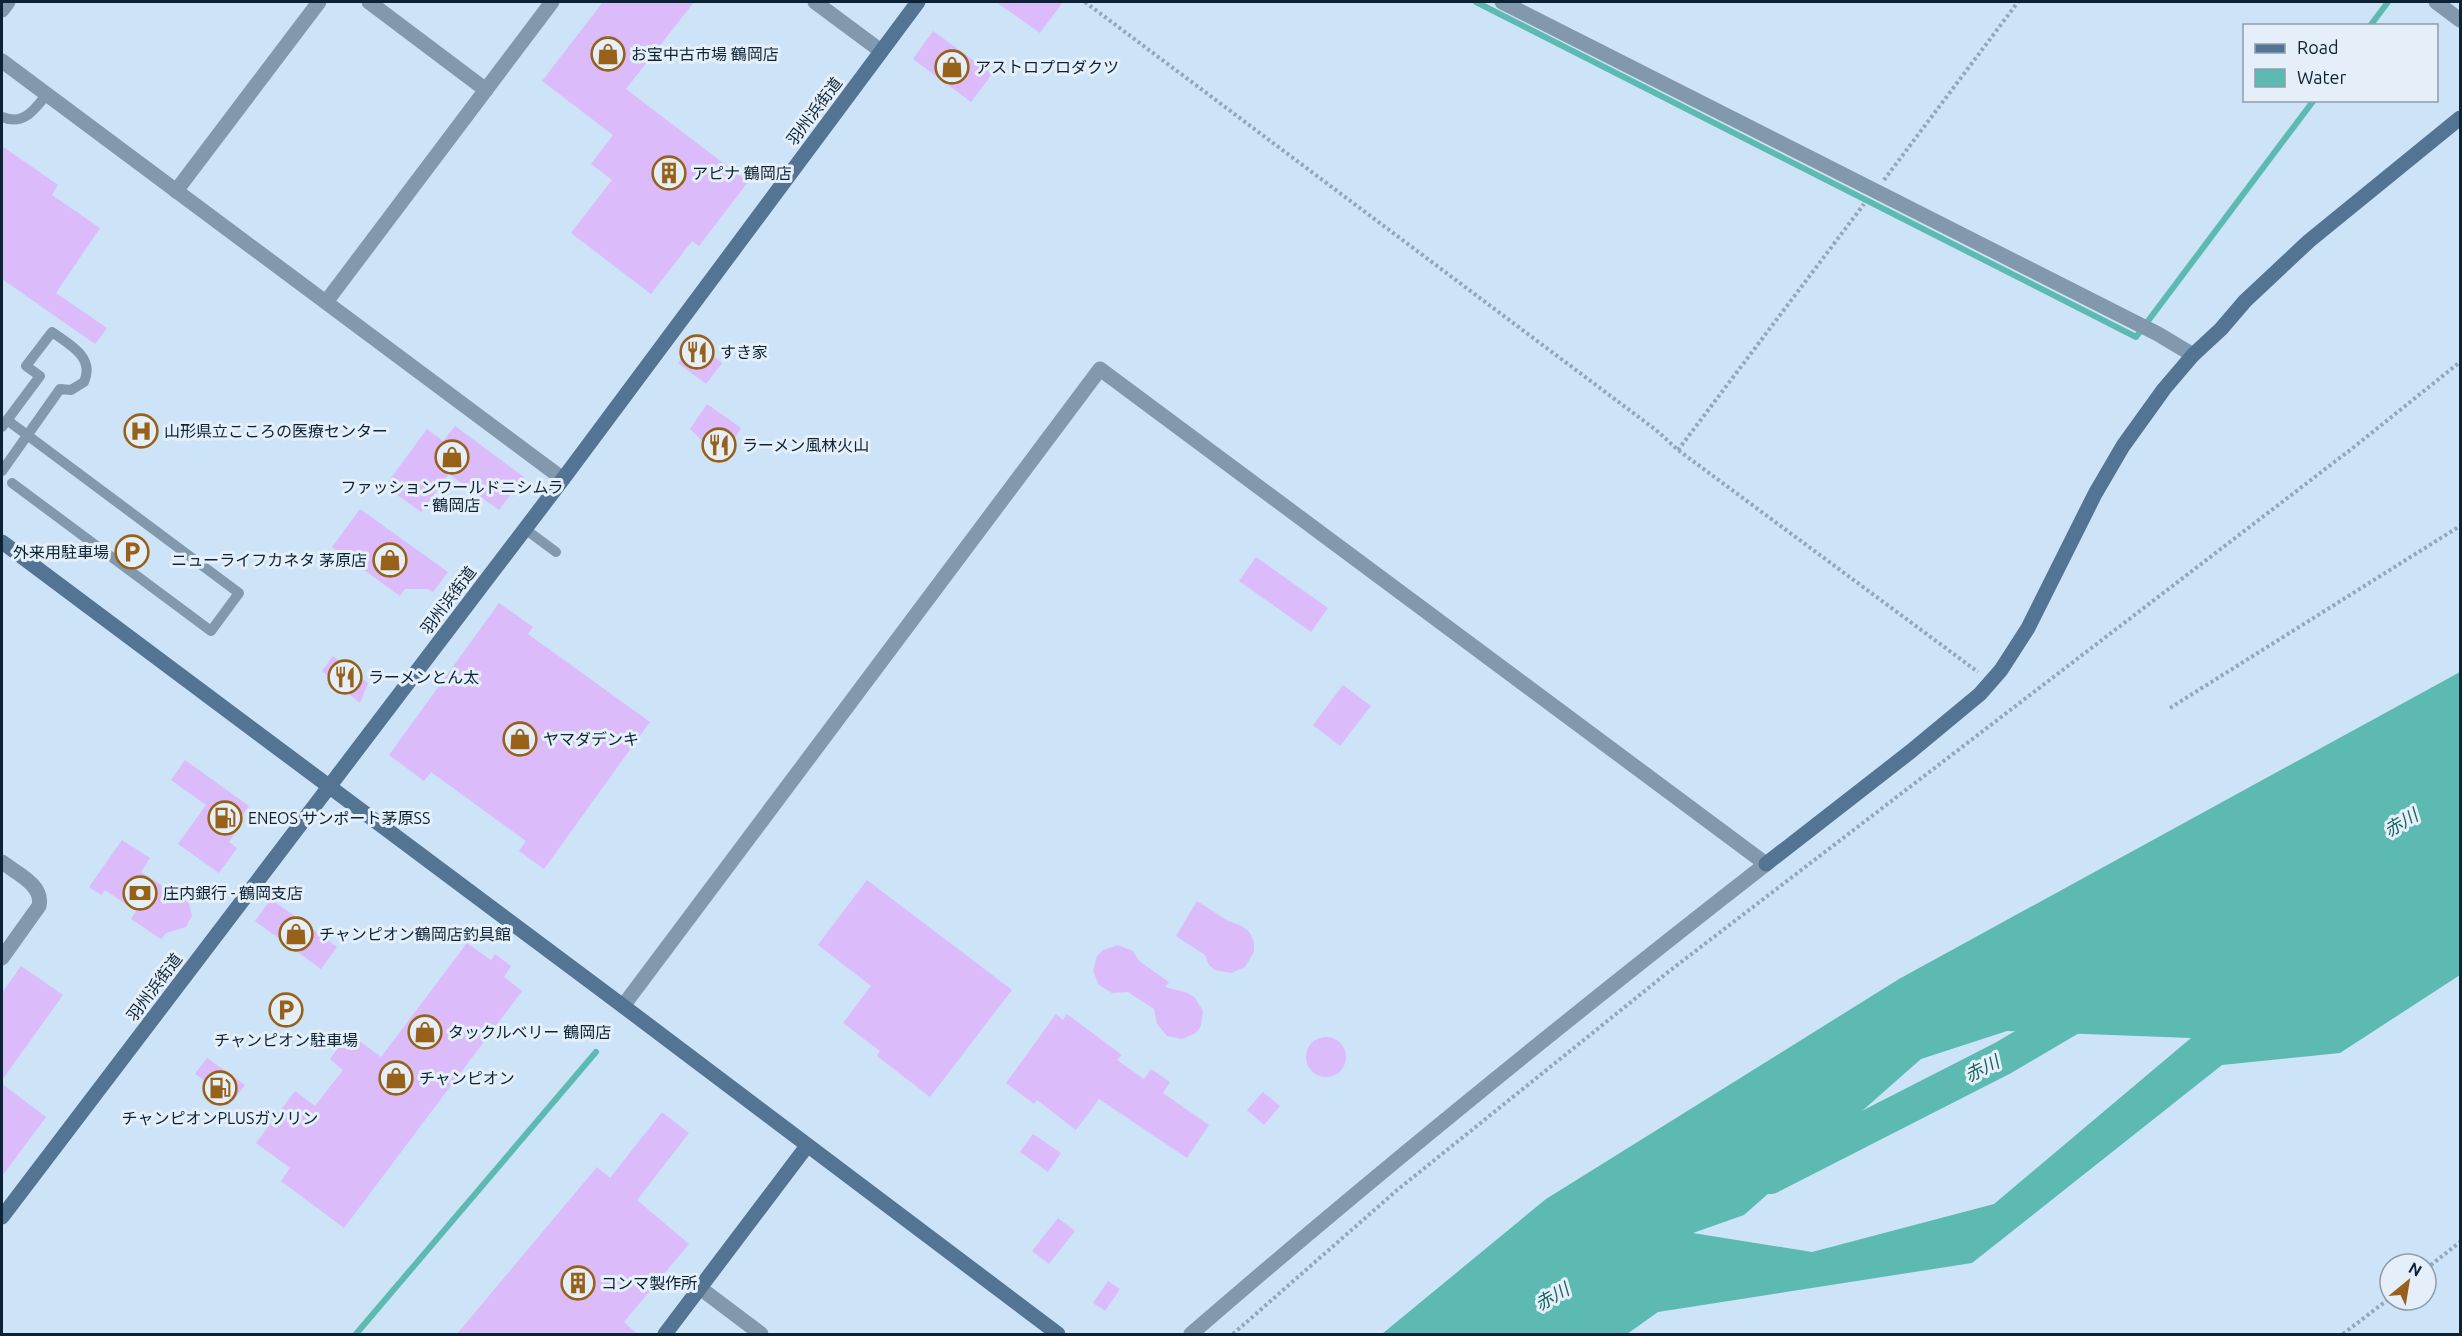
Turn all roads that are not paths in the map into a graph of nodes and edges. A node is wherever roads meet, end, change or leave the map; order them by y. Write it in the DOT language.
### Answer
graph roads {
  1 [pos="8,2"];
  2 [pos="319,2"];
  3 [pos="369,2"];
  4 [pos="552,2"];
  5 [pos="815,2"];
  6 [pos="918,2"];
  7 [pos="1502,2"];
  8 [pos="2436,2"];
  9 [pos="2,10"];
  10 [pos="2460,20"];
  11 [pos="881,51"];
  12 [pos="2,61"];
  13 [pos="486,90"];
  14 [pos="47,94"];
  15 [pos="2,117"];
  16 [pos="2460,118"];
  17 [pos="176,191"];
  18 [pos="326,302"];
  19 [pos="2193,355"];
  20 [pos="4,424"];
  21 [pos="27,435"];
  22 [pos="2,471"];
  23 [pos="563,479"];
  24 [pos="12,483"];
  25 [pos="525,529"];
  26 [pos="2,542"];
  27 [pos="556,552"];
  28 [pos="329,785"];
  29 [pos="2,862"];
  30 [pos="1766,864"];
  31 [pos="2,958"];
  32 [pos="623,1006"];
  33 [pos="807,1146"];
  34 [pos="2,1217"];
  35 [pos="700,1288"];
  36 [pos="665,1335"];
  37 [pos="761,1335"];
  38 [pos="1058,1335"];
  39 [pos="1191,1335"];
  1 -- 9 [label="street"];
  2 -- 17 [label="street"];
  3 -- 13 [label="street"];
  4 -- 13 [label="street"];
  5 -- 11 [label="street"];
  6 -- 11 [label="street, 羽州浜街道"];
  7 -- 19 [label="street"];
  8 -- 10 [label="street"];
  11 -- 23 [label="street, 羽州浜街道"];
  12 -- 14 [label="street"];
  13 -- 18 [label="street"];
  14 -- 15 [label="lane"];
  14 -- 17 [label="street"];
  16 -- 19 [label="street"];
  17 -- 18 [label="street"];
  18 -- 23 [label="street"];
  19 -- 30 [label="street"];
  20 -- 21 [label="lane"];
  20 -- 21 [label="lane"];
  21 -- 22 [label="lane"];
  21 -- 24 [label="lane"];
  23 -- 25 [label="street, 羽州浜街道"];
  25 -- 27 [label="lane"];
  25 -- 28 [label="street, 羽州浜街道"];
  26 -- 28 [label="street"];
  28 -- 32 [label="street"];
  28 -- 34 [label="street, 羽州浜街道"];
  29 -- 31 [label="street"];
  30 -- 32 [label="street"];
  30 -- 39 [label="street"];
  32 -- 33 [label="street"];
  33 -- 35 [label="street"];
  33 -- 38 [label="street"];
  35 -- 36 [label="street"];
  35 -- 37 [label="street"];
}
